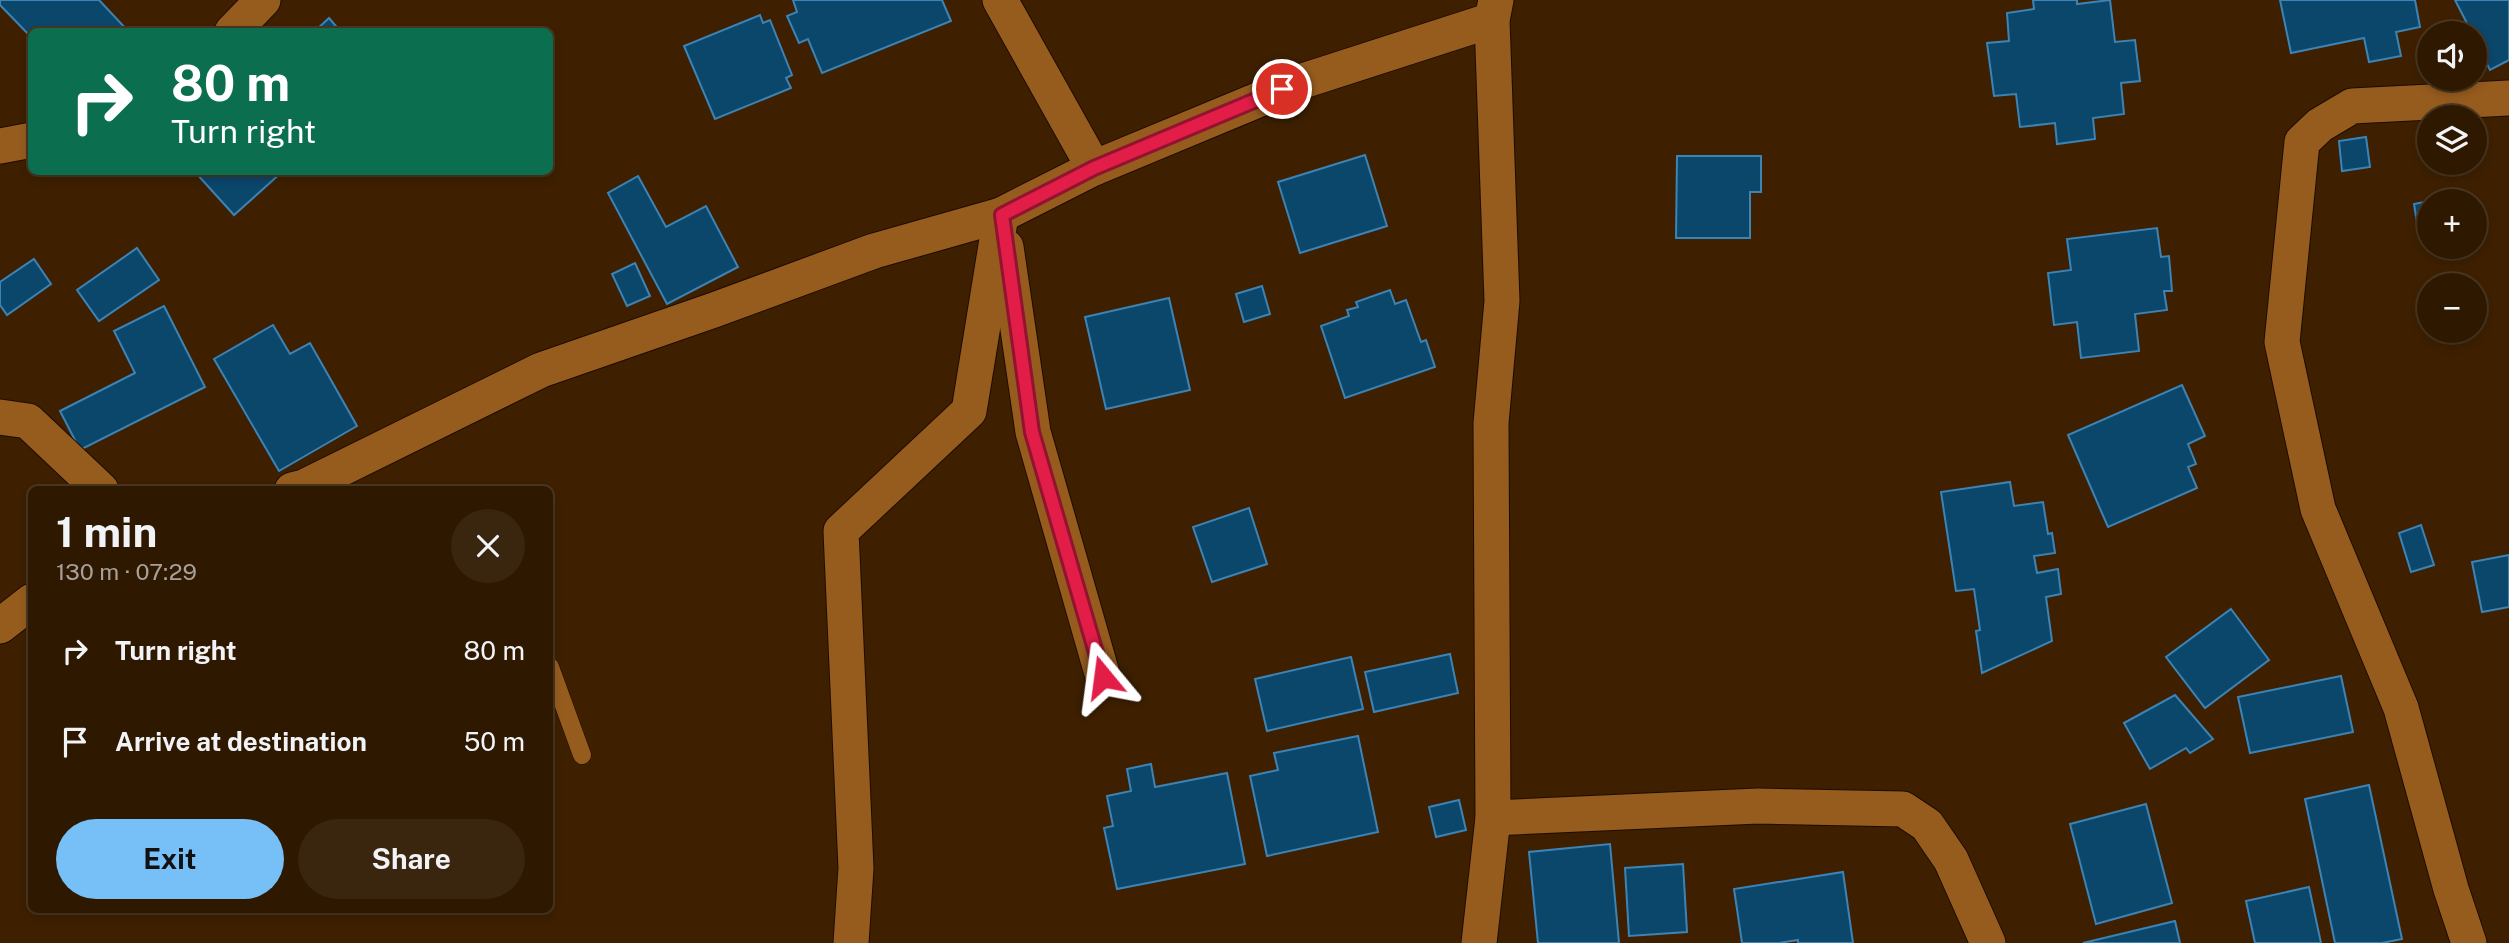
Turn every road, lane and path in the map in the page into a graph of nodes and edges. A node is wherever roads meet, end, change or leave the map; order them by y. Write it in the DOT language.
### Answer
graph roads {
  1 [pos="263,0"];
  2 [pos="1000,0"];
  3 [pos="1494,10"];
  4 [pos="236,28"];
  5 [pos="2509,98"];
  6 [pos="28,141"];
  7 [pos="0,146"];
  8 [pos="1094,168"];
  9 [pos="1002,215"];
  10 [pos="0,417"];
  11 [pos="97,486"];
  12 [pos="307,486"];
  13 [pos="28,604"];
  14 [pos="0,625"];
  15 [pos="553,675"];
  16 [pos="1103,677"];
  17 [pos="582,755"];
  18 [pos="1493,818"];
  19 [pos="851,943"];
  20 [pos="1479,943"];
  21 [pos="1988,943"];
  22 [pos="2469,943"];
  1 -- 4 [label="street"];
  2 -- 8 [label="street"];
  3 -- 8 [label="street"];
  3 -- 18 [label="street"];
  5 -- 22 [label="street"];
  6 -- 7 [label="street"];
  8 -- 9 [label="street"];
  9 -- 12 [label="street"];
  9 -- 16 [label="street"];
  9 -- 19 [label="street"];
  10 -- 11 [label="street"];
  13 -- 14 [label="street"];
  15 -- 17 [label="lane"];
  18 -- 20 [label="street"];
  18 -- 21 [label="street"];
}
